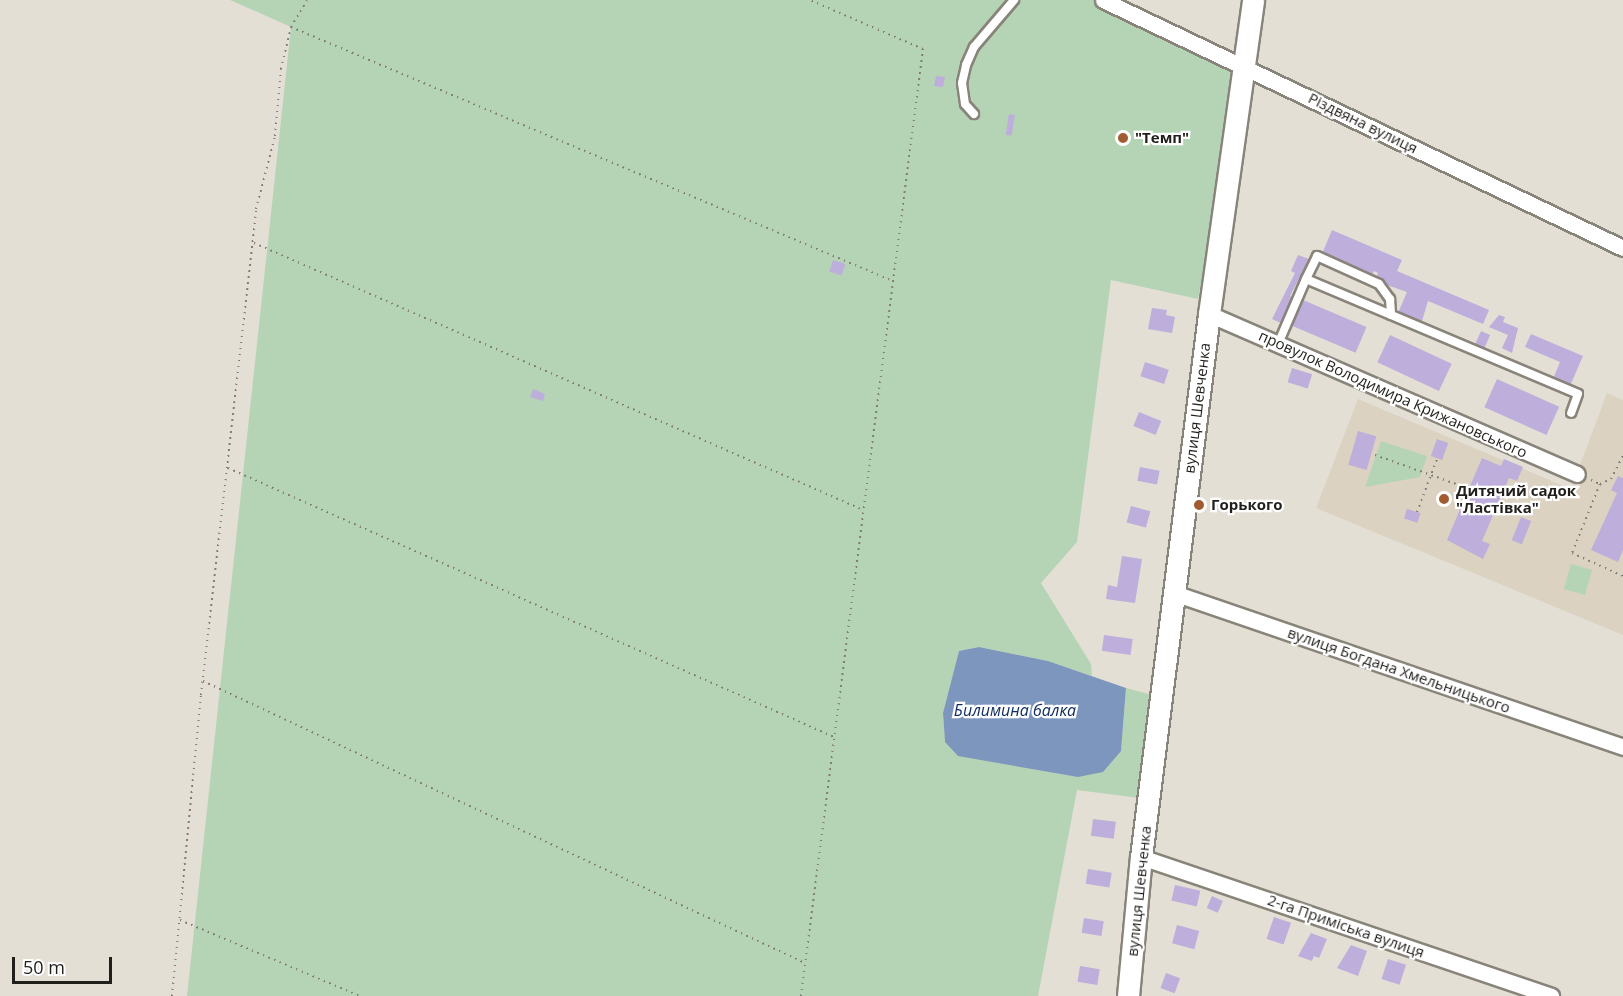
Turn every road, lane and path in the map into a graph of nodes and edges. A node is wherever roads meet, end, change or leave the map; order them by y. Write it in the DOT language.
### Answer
graph roads {
  1 [pos="306,0"];
  2 [pos="810,0"];
  3 [pos="1014,0"];
  4 [pos="1103,0"];
  5 [pos="1253,0"];
  6 [pos="291,27"];
  7 [pos="1242,64"];
  8 [pos="974,114"];
  9 [pos="254,243"];
  10 [pos="1623,248"];
  11 [pos="1306,279"];
  12 [pos="893,280"];
  13 [pos="1209,314"];
  14 [pos="1391,315"];
  15 [pos="1278,344"];
  16 [pos="1570,413"];
  17 [pos="1375,455"];
  18 [pos="1623,455"];
  19 [pos="1437,459"];
  20 [pos="228,468"];
  21 [pos="1577,474"];
  22 [pos="1431,475"];
  23 [pos="1600,484"];
  24 [pos="1459,485"];
  25 [pos="863,510"];
  26 [pos="1417,512"];
  27 [pos="1623,576"];
  28 [pos="1174,593"];
  29 [pos="203,681"];
  30 [pos="834,737"];
  31 [pos="1623,747"];
  32 [pos="1141,857"];
  33 [pos="180,920"];
  34 [pos="805,963"];
  35 [pos="172,996"];
  36 [pos="360,996"];
  37 [pos="801,996"];
  38 [pos="1128,996"];
  39 [pos="1551,996"];
  1 -- 6 [label="path"];
  2 -- 12 [label="path"];
  3 -- 8 [label="lane"];
  4 -- 7 [label="street, Різдвяна вулиця"];
  5 -- 7 [label="street, вулиця Шевченка"];
  6 -- 9 [label="path"];
  6 -- 12 [label="path"];
  7 -- 10 [label="street, Різдвяна вулиця"];
  7 -- 13 [label="street, вулиця Шевченка"];
  9 -- 20 [label="path"];
  9 -- 25 [label="path"];
  11 -- 14 [label="lane"];
  11 -- 14 [label="lane"];
  11 -- 15 [label="lane"];
  12 -- 25 [label="path"];
  13 -- 15 [label="street, провулок Володимира Крижановського"];
  13 -- 28 [label="street, вулиця Шевченка"];
  14 -- 16 [label="lane"];
  15 -- 21 [label="street, провулок Володимира Крижановського"];
  17 -- 22 [label="path"];
  18 -- 23 [label="path"];
  19 -- 22 [label="path"];
  20 -- 29 [label="path"];
  20 -- 30 [label="path"];
  21 -- 23 [label="path"];
  22 -- 24 [label="path"];
  22 -- 26 [label="path"];
  23 -- 27 [label="path"];
  25 -- 30 [label="path"];
  28 -- 31 [label="street, вулиця Богдана Хмельницького"];
  28 -- 32 [label="street, вулиця Шевченка"];
  29 -- 33 [label="path"];
  29 -- 34 [label="path"];
  30 -- 34 [label="path"];
  32 -- 38 [label="street, вулиця Шевченка"];
  32 -- 39 [label="street, 2-га Приміська вулиця"];
  33 -- 35 [label="path"];
  33 -- 36 [label="path"];
  34 -- 37 [label="path"];
}
